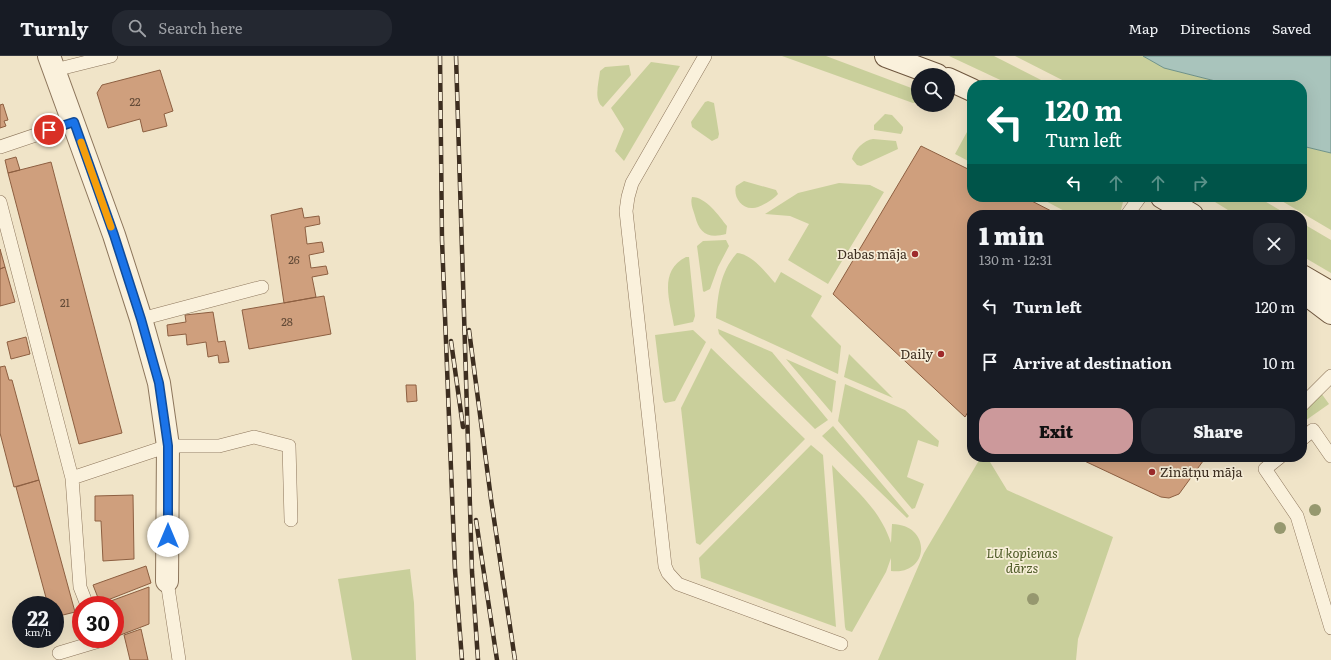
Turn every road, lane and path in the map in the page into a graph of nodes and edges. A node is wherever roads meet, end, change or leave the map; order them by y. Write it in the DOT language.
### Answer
graph roads {
  1 [pos="111,56"];
  2 [pos="705,56"];
  3 [pos="886,56"];
  4 [pos="52,63"];
  5 [pos="918,68"];
  6 [pos="955,82"];
  7 [pos="967,88"];
  8 [pos="74,122"];
  9 [pos="0,147"];
  10 [pos="0,202"];
  11 [pos="1170,202"];
  12 [pos="1184,210"];
  13 [pos="1307,279"];
  14 [pos="262,287"];
  15 [pos="1331,293"];
  16 [pos="1307,295"];
  17 [pos="1331,313"];
  18 [pos="141,319"];
  19 [pos="1331,376"];
  20 [pos="1307,400"];
  21 [pos="1307,435"];
  22 [pos="168,446"];
  23 [pos="1331,456"];
  24 [pos="1274,462"];
  25 [pos="72,478"];
  26 [pos="291,520"];
  27 [pos="168,581"];
  28 [pos="84,596"];
  29 [pos="1331,628"];
  30 [pos="842,644"];
  31 [pos="77,648"];
  32 [pos="59,654"];
  33 [pos="179,660"];
  1 -- 4 [label="lane"];
  2 -- 30 [label="lane"];
  3 -- 5 [label="street"];
  4 -- 8 [label="street"];
  6 -- 7 [label="street"];
  8 -- 9 [label="lane"];
  8 -- 18 [label="street"];
  10 -- 25 [label="lane"];
  11 -- 12 [label="street"];
  13 -- 15 [label="street"];
  14 -- 18 [label="lane"];
  16 -- 17 [label="street"];
  18 -- 22 [label="street"];
  19 -- 20 [label="lane"];
  21 -- 23 [label="lane"];
  22 -- 25 [label="lane"];
  22 -- 26 [label="lane"];
  22 -- 27 [label="street"];
  24 -- 29 [label="lane"];
  25 -- 28 [label="lane"];
  27 -- 33 [label="lane"];
  31 -- 32 [label="lane"];
}
